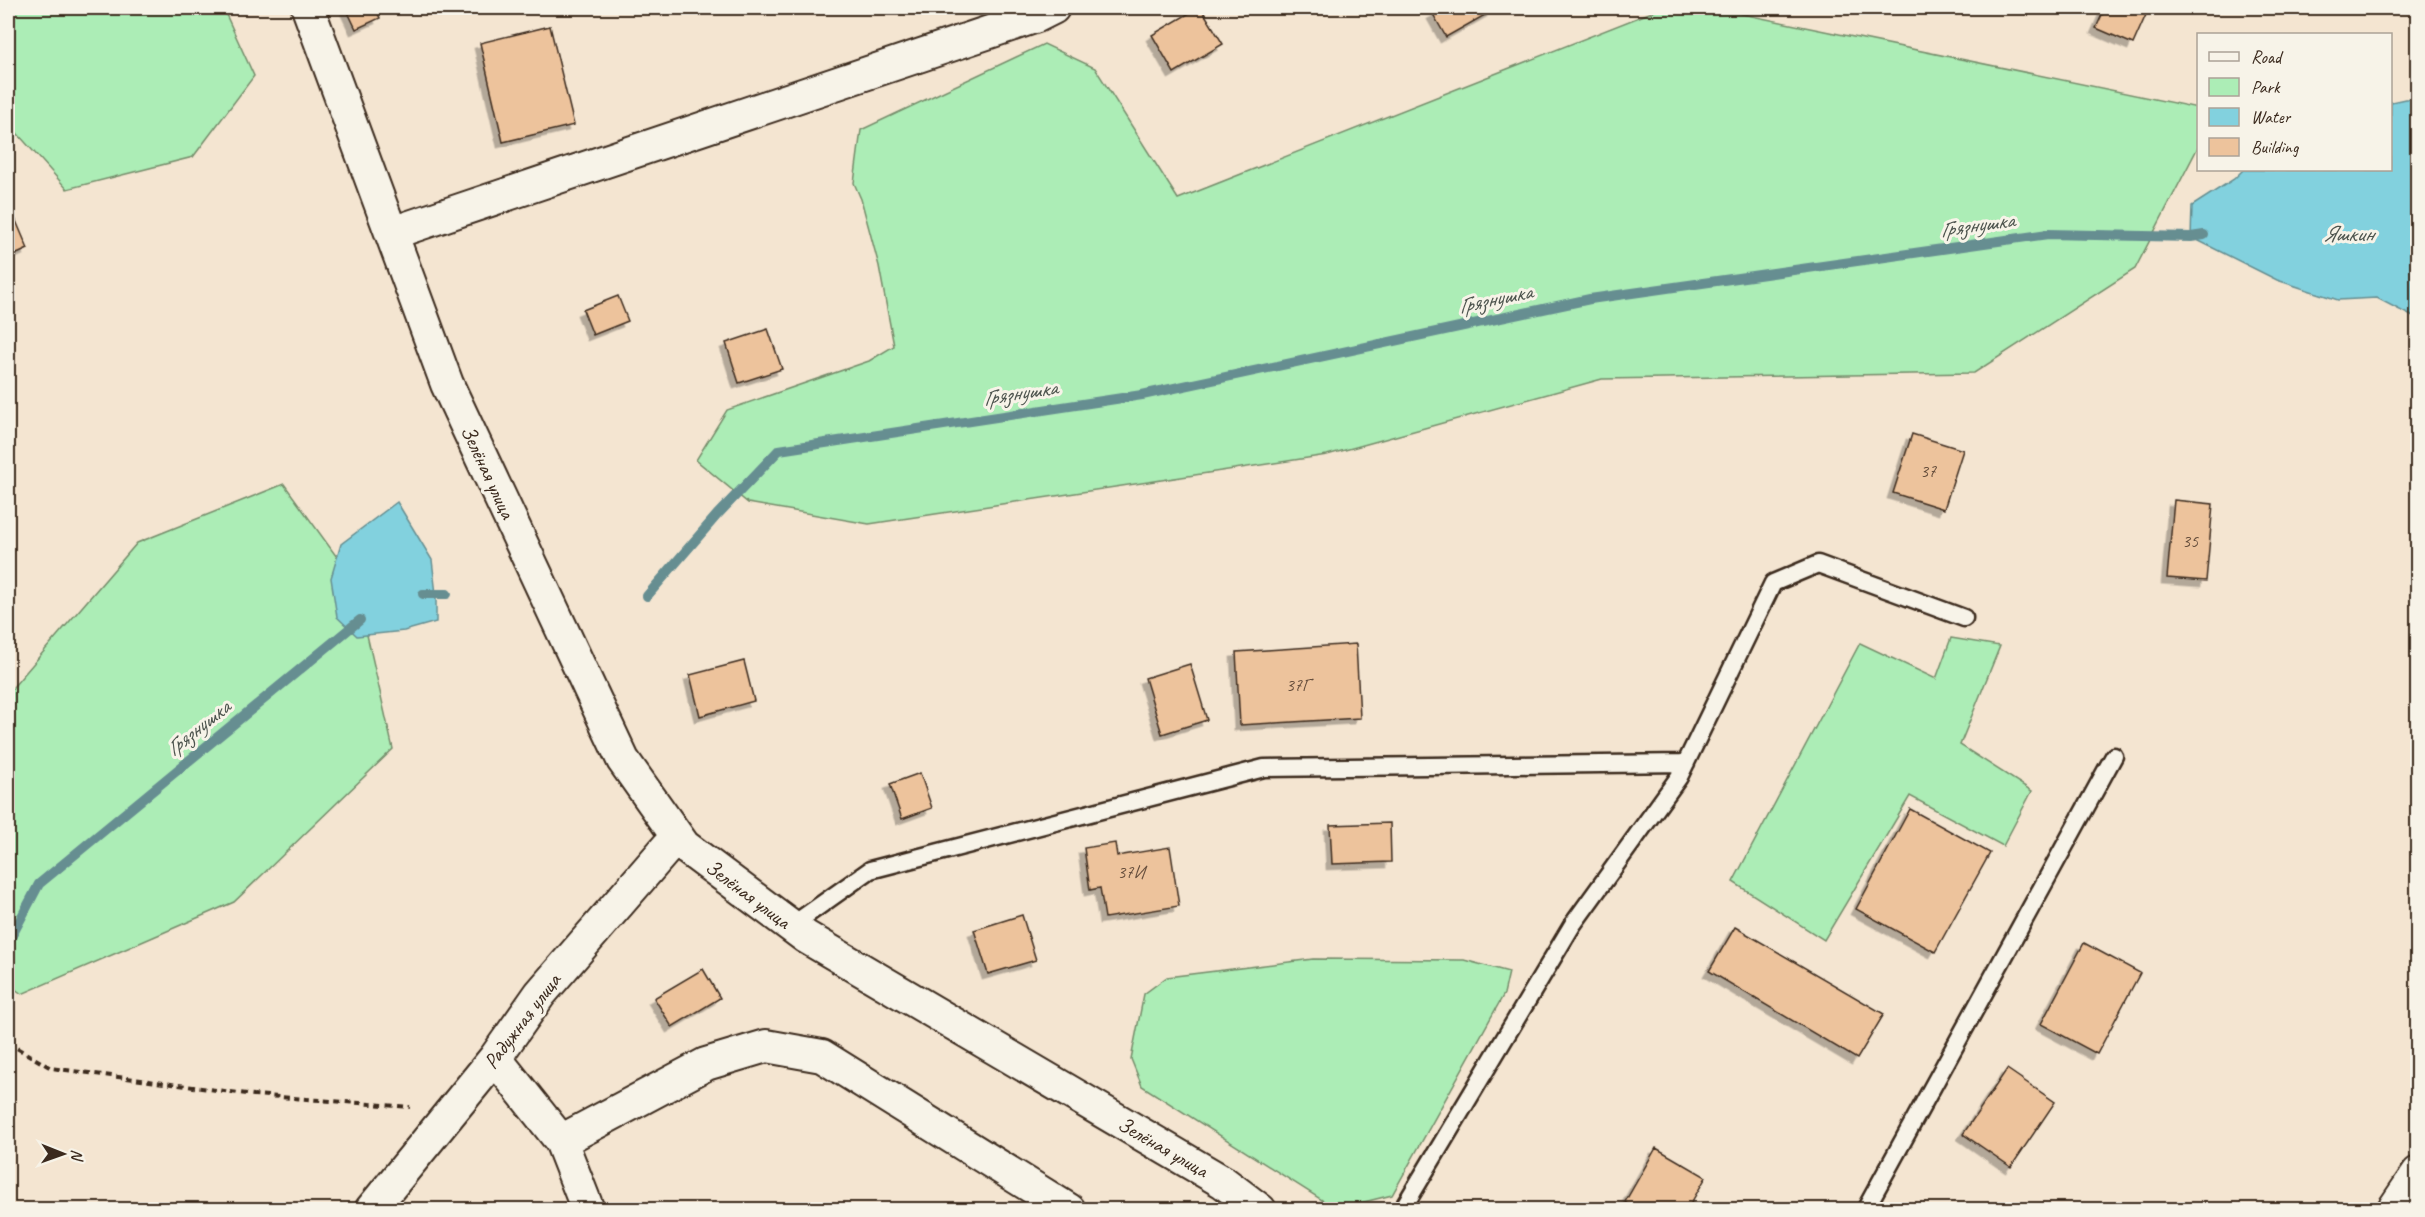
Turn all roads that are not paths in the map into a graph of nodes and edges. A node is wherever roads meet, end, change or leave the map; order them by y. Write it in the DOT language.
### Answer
graph roads {
  1 [pos="308,8"];
  2 [pos="1053,8"];
  3 [pos="392,232"];
  4 [pos="1964,618"];
  5 [pos="2114,756"];
  6 [pos="1686,763"];
  7 [pos="677,836"];
  8 [pos="791,926"];
  9 [pos="495,1058"];
  10 [pos="561,1141"];
  11 [pos="2418,1173"];
  12 [pos="371,1209"];
  13 [pos="588,1209"];
  14 [pos="1069,1209"];
  15 [pos="1260,1209"];
  16 [pos="1402,1209"];
  17 [pos="1865,1209"];
  18 [pos="2393,1209"];
  1 -- 3 [label="street, Зелёная улица"];
  2 -- 3 [label="street"];
  3 -- 7 [label="street, Зелёная улица"];
  4 -- 6 [label="lane"];
  5 -- 17 [label="lane"];
  6 -- 8 [label="lane"];
  6 -- 16 [label="lane"];
  7 -- 8 [label="street, Зелёная улица"];
  7 -- 9 [label="street, Радужная улица"];
  8 -- 15 [label="street, Зелёная улица"];
  9 -- 10 [label="street"];
  9 -- 12 [label="street, Радужная улица"];
  10 -- 13 [label="street"];
  10 -- 14 [label="street"];
  11 -- 18 [label="street"];
}
